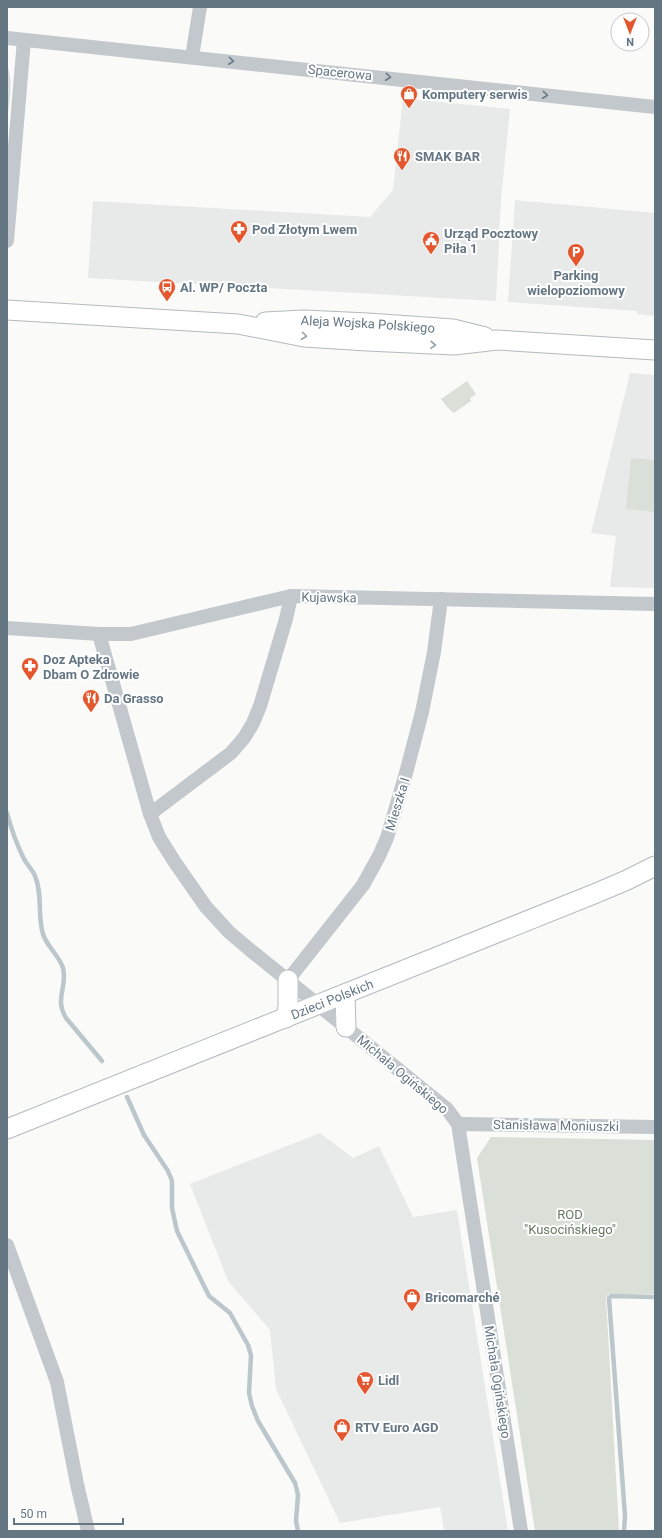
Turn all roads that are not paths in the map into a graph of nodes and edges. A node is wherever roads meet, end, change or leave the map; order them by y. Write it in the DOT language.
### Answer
graph roads {
  1 [pos="200,7"];
  2 [pos="7,38"];
  3 [pos="24,40"];
  4 [pos="192,57"];
  5 [pos="655,107"];
  6 [pos="7,241"];
  7 [pos="7,310"];
  8 [pos="655,350"];
  9 [pos="291,596"];
  10 [pos="441,600"];
  11 [pos="655,604"];
  12 [pos="7,628"];
  13 [pos="99,634"];
  14 [pos="150,814"];
  15 [pos="655,866"];
  16 [pos="288,980"];
  17 [pos="345,994"];
  18 [pos="319,1004"];
  19 [pos="286,1018"];
  20 [pos="346,1027"];
  21 [pos="458,1124"];
  22 [pos="655,1127"];
  23 [pos="7,1129"];
  24 [pos="7,1245"];
  25 [pos="88,1531"];
  26 [pos="521,1531"];
  1 -- 4 [label="street"];
  2 -- 3 [label="street, Spacerowa"];
  3 -- 4 [label="street, Spacerowa"];
  3 -- 6 [label="street"];
  4 -- 5 [label="street, Spacerowa, one-way"];
  7 -- 8 [label="street, Aleja Wojska Polskiego"];
  9 -- 10 [label="street, Kujawska"];
  9 -- 13 [label="street, Kujawska"];
  9 -- 14 [label="street"];
  10 -- 11 [label="street, Kujawska"];
  10 -- 16 [label="street, Mieszka I"];
  12 -- 13 [label="street, Kujawska"];
  13 -- 14 [label="street, Michała Ogińskiego"];
  14 -- 16 [label="street, Michała Ogińskiego"];
  15 -- 17 [label="street, Dzieci Polskich"];
  16 -- 18 [label="street, Michała Ogińskiego"];
  16 -- 19 [label="street"];
  17 -- 18 [label="street, Dzieci Polskich"];
  17 -- 20 [label="street"];
  18 -- 19 [label="street, Dzieci Polskich"];
  18 -- 20 [label="street, Michała Ogińskiego"];
  19 -- 23 [label="street, Dzieci Polskich"];
  20 -- 21 [label="street, Michała Ogińskiego"];
  21 -- 22 [label="street, Stanisława Moniuszki"];
  21 -- 26 [label="street, Michała Ogińskiego"];
  24 -- 25 [label="street"];
}
